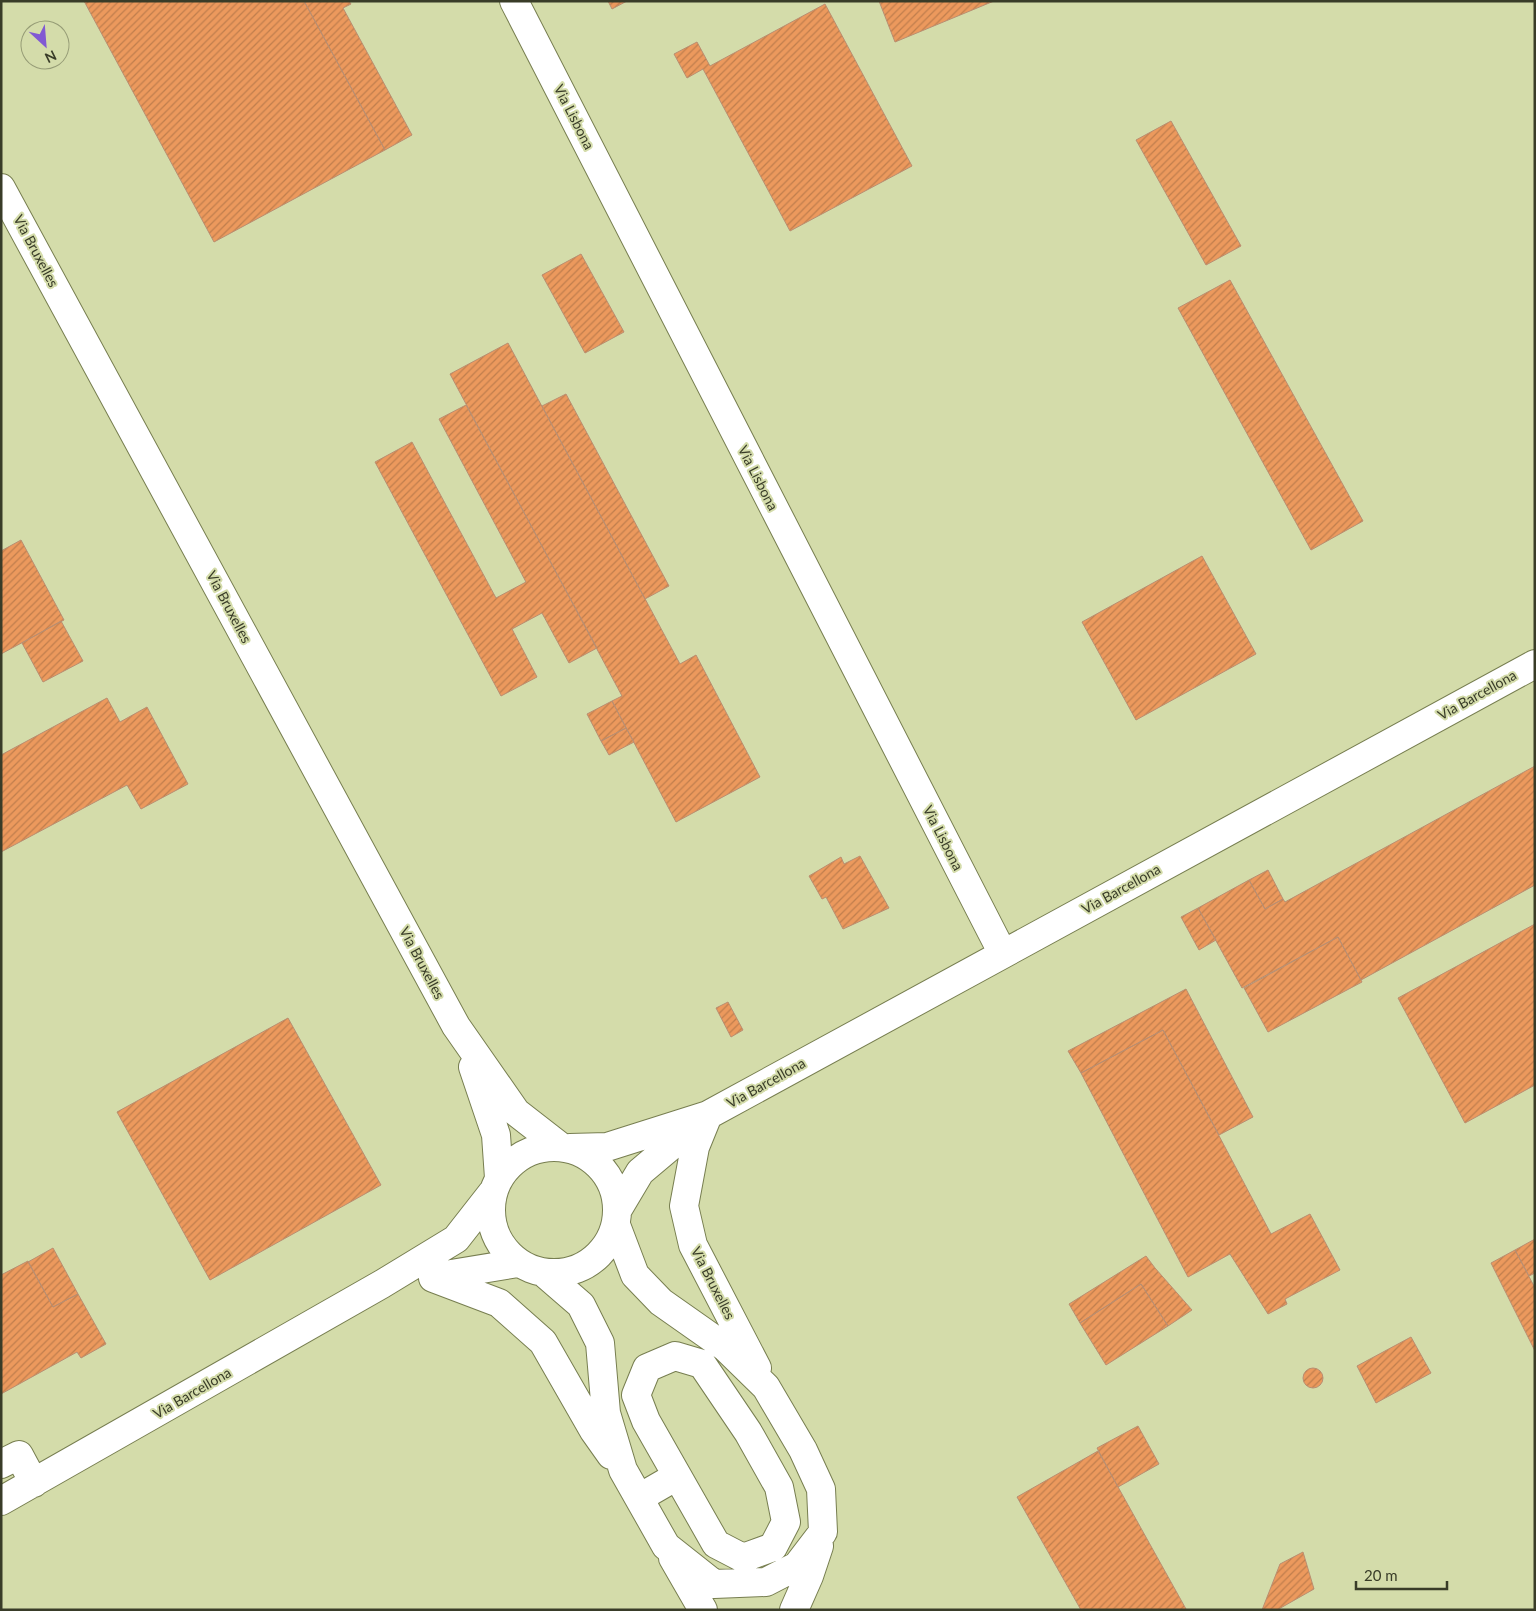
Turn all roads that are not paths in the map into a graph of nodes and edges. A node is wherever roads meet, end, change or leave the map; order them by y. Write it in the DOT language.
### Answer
graph roads {
  1 [pos="514,1"];
  2 [pos="1,188"];
  3 [pos="1535,664"];
  4 [pos="1003,954"];
  5 [pos="456,1026"];
  6 [pos="708,1115"];
  7 [pos="566,1148"];
  8 [pos="496,1185"];
  9 [pos="617,1217"];
  10 [pos="518,1264"];
  11 [pos="544,1274"];
  12 [pos="433,1278"];
  13 [pos="382,1284"];
  14 [pos="766,1387"];
  15 [pos="781,1413"];
  16 [pos="748,1432"];
  17 [pos="1,1464"];
  18 [pos="623,1470"];
  19 [pos="677,1476"];
  20 [pos="34,1484"];
  21 [pos="639,1498"];
  22 [pos="1,1501"];
  23 [pos="823,1532"];
  24 [pos="666,1546"];
  25 [pos="703,1610"];
  26 [pos="794,1610"];
  1 -- 4 [label="street, Via Lisbona"];
  2 -- 5 [label="street, Via Bruxelles"];
  3 -- 4 [label="street, Via Barcellona"];
  4 -- 6 [label="street, Via Barcellona"];
  5 -- 7 [label="street, Via Bruxelles"];
  5 -- 8 [label="street, Via Bruxelles"];
  6 -- 7 [label="street, Via Barcellona"];
  6 -- 9 [label="street, Via Barcellona"];
  6 -- 14 [label="street, Via Bruxelles"];
  7 -- 8 [label="street"];
  7 -- 9 [label="street, Via Bruxelles"];
  8 -- 10 [label="street, Via Bruxelles"];
  8 -- 13 [label="street, Via Barcellona"];
  9 -- 11 [label="street, Via Bruxelles"];
  9 -- 14 [label="street, Via Bruxelles"];
  10 -- 11 [label="street, Via Bruxelles"];
  10 -- 12 [label="street, Via Barcellona"];
  11 -- 18 [label="street, Via Bruxelles"];
  12 -- 13 [label="street, Via Barcellona"];
  12 -- 18 [label="street, Via Bruxelles"];
  13 -- 20 [label="street, Via Barcellona"];
  14 -- 15 [label="street, Via Bruxelles"];
  15 -- 16 [label="street"];
  15 -- 23 [label="street, Via Bruxelles"];
  16 -- 19 [label="street"];
  16 -- 19 [label="street"];
  17 -- 20 [label="street"];
  18 -- 21 [label="street, Via Bruxelles"];
  19 -- 21 [label="street"];
  20 -- 22 [label="street, Via Barcellona"];
  21 -- 24 [label="street, Via Bruxelles"];
  23 -- 24 [label="street, Via Bruxelles"];
  23 -- 26 [label="street, Via Bruxelles"];
  24 -- 25 [label="street, Via Bruxelles"];
}
